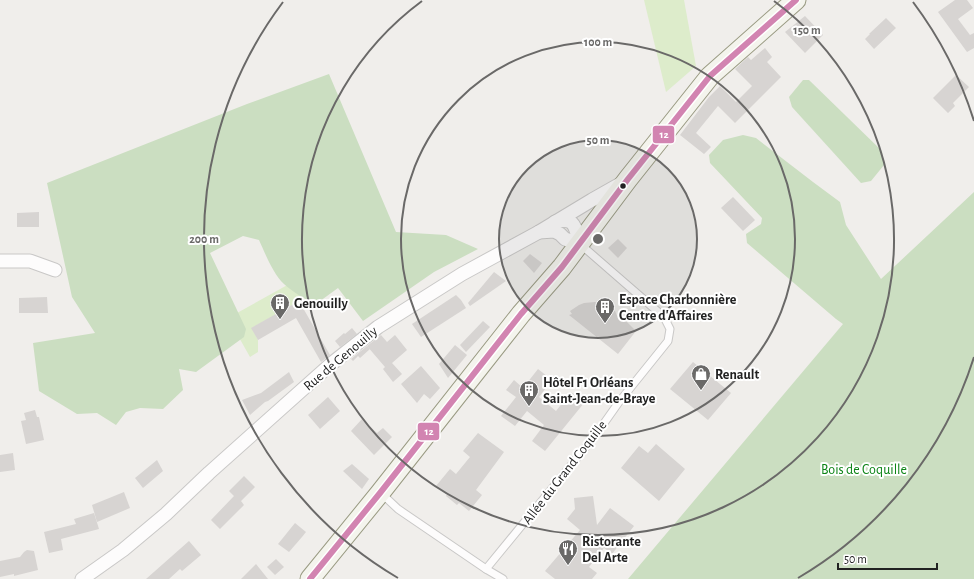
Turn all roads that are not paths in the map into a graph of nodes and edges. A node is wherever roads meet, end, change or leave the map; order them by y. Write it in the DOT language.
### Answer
graph roads {
  1 [pos="796,0"];
  2 [pos="628,179"];
  3 [pos="554,223"];
  4 [pos="540,232"];
  5 [pos="580,244"];
  6 [pos="0,261"];
  7 [pos="55,270"];
  8 [pos="380,493"];
  9 [pos="486,569"];
  10 [pos="82,579"];
  11 [pos="310,579"];
  12 [pos="503,579"];
  1 -- 2 [label="main road"];
  2 -- 3 [label="street, Rue de Genouilly"];
  2 -- 5 [label="main road"];
  3 -- 4 [label="street, Rue de Genouilly"];
  3 -- 5 [label="street"];
  4 -- 5 [label="street"];
  4 -- 10 [label="street, Rue de Genouilly"];
  5 -- 8 [label="main road"];
  5 -- 9 [label="lane, Allée du Grand Coquille"];
  6 -- 7 [label="street"];
  8 -- 9 [label="lane"];
  8 -- 11 [label="main road"];
  9 -- 12 [label="lane"];
}
